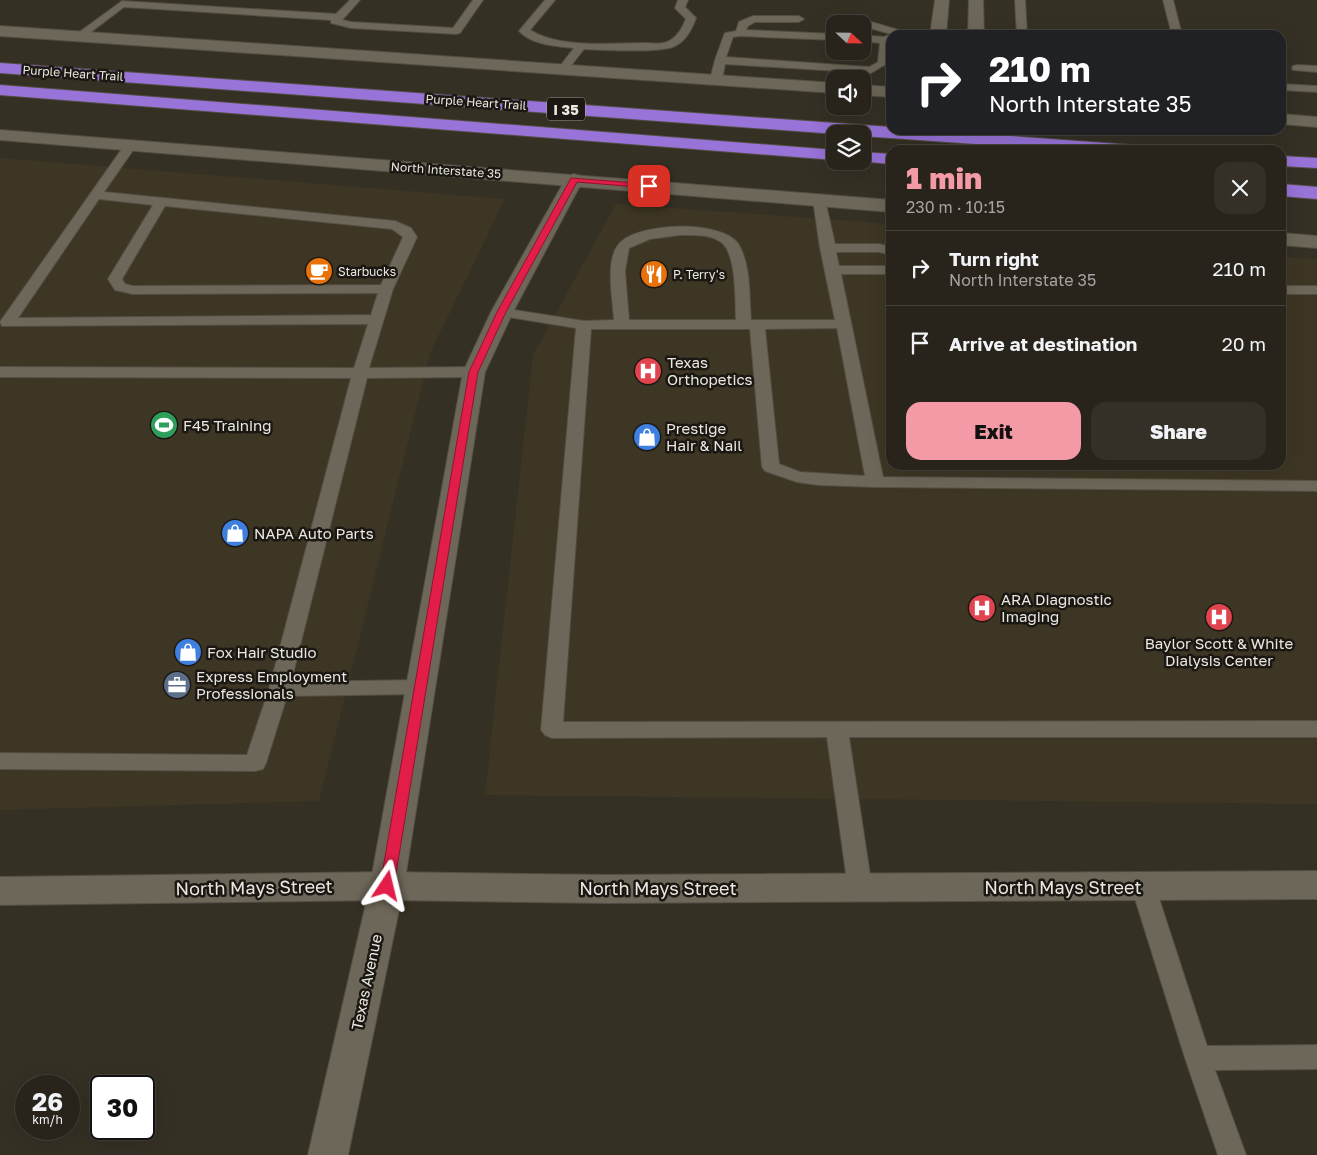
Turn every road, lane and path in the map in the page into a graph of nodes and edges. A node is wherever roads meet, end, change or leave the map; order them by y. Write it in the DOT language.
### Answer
graph roads {
  1 [pos="355,0"];
  2 [pos="478,0"];
  3 [pos="550,0"];
  4 [pos="683,0"];
  5 [pos="942,0"];
  6 [pos="976,0"];
  7 [pos="1020,0"];
  8 [pos="1168,0"];
  9 [pos="339,17"];
  10 [pos="799,19"];
  11 [pos="871,26"];
  12 [pos="939,30"];
  13 [pos="976,30"];
  14 [pos="1022,30"];
  15 [pos="1176,30"];
  16 [pos="0,31"];
  17 [pos="740,33"];
  18 [pos="886,33"];
  19 [pos="79,36"];
  20 [pos="886,36"];
  21 [pos="826,37"];
  22 [pos="871,37"];
  23 [pos="582,45"];
  24 [pos="886,55"];
  25 [pos="720,60"];
  26 [pos="0,68"];
  27 [pos="1298,68"];
  28 [pos="1317,69"];
  29 [pos="562,70"];
  30 [pos="716,80"];
  31 [pos="826,87"];
  32 [pos="1286,87"];
  33 [pos="1317,89"];
  34 [pos="0,90"];
  35 [pos="871,91"];
  36 [pos="886,92"];
  37 [pos="1286,119"];
  38 [pos="1317,122"];
  39 [pos="886,132"];
  40 [pos="0,135"];
  41 [pos="925,135"];
  42 [pos="1063,145"];
  43 [pos="130,146"];
  44 [pos="826,154"];
  45 [pos="871,158"];
  46 [pos="886,159"];
  47 [pos="1286,161"];
  48 [pos="1317,163"];
  49 [pos="574,180"];
  50 [pos="1286,190"];
  51 [pos="1317,193"];
  52 [pos="96,195"];
  53 [pos="819,200"];
  54 [pos="161,202"];
  55 [pos="886,206"];
  56 [pos="1286,239"];
  57 [pos="1317,242"];
  58 [pos="827,248"];
  59 [pos="886,250"];
  60 [pos="832,270"];
  61 [pos="886,270"];
  62 [pos="386,290"];
  63 [pos="1286,290"];
  64 [pos="1317,290"];
  65 [pos="502,312"];
  66 [pos="377,319"];
  67 [pos="751,324"];
  68 [pos="843,324"];
  69 [pos="584,325"];
  70 [pos="622,325"];
  71 [pos="4,328"];
  72 [pos="0,372"];
  73 [pos="474,372"];
  74 [pos="360,373"];
  75 [pos="875,482"];
  76 [pos="1317,486"];
  77 [pos="420,687"];
  78 [pos="279,689"];
  79 [pos="1317,729"];
  80 [pos="837,730"];
  81 [pos="0,761"];
  82 [pos="1317,885"];
  83 [pos="387,886"];
  84 [pos="1143,886"];
  85 [pos="860,888"];
  86 [pos="0,891"];
  87 [pos="1317,1057"];
  88 [pos="1198,1058"];
  89 [pos="328,1155"];
  90 [pos="1232,1155"];
  1 -- 9 [label="lane"];
  2 -- 9 [label="lane"];
  3 -- 23 [label="lane"];
  4 -- 23 [label="lane"];
  5 -- 12 [label="main road"];
  6 -- 13 [label="main road"];
  7 -- 14 [label="lane"];
  8 -- 15 [label="lane"];
  9 -- 19 [label="lane"];
  10 -- 17 [label="lane"];
  11 -- 18 [label="lane"];
  16 -- 19 [label="main road"];
  17 -- 21 [label="lane"];
  17 -- 25 [label="lane"];
  19 -- 29 [label="main road"];
  20 -- 22 [label="lane"];
  23 -- 29 [label="lane"];
  24 -- 25 [label="lane"];
  25 -- 30 [label="lane"];
  26 -- 39 [label="highway, Purple Heart Trail / I 35"];
  27 -- 28 [label="lane"];
  29 -- 30 [label="main road"];
  30 -- 31 [label="main road"];
  32 -- 33 [label="lane"];
  34 -- 44 [label="highway, Purple Heart Trail / I 35"];
  35 -- 36 [label="main road"];
  37 -- 38 [label="main road"];
  40 -- 43 [label="main road, North Interstate 35"];
  41 -- 42 [label="highway, Purple Heart Trail / I 35"];
  43 -- 49 [label="main road, North Interstate 35"];
  43 -- 52 [label="lane"];
  45 -- 46 [label="highway"];
  47 -- 48 [label="highway"];
  49 -- 53 [label="main road, North Interstate 35"];
  49 -- 65 [label="main road, Texas Avenue"];
  50 -- 51 [label="highway"];
  52 -- 54 [label="lane"];
  52 -- 71 [label="lane"];
  53 -- 55 [label="main road, North Interstate 35"];
  53 -- 58 [label="lane"];
  54 -- 62 [label="lane"];
  54 -- 62 [label="lane"];
  56 -- 57 [label="main road"];
  58 -- 59 [label="lane"];
  58 -- 60 [label="lane"];
  60 -- 61 [label="lane"];
  60 -- 68 [label="lane"];
  62 -- 66 [label="lane"];
  63 -- 64 [label="lane"];
  65 -- 69 [label="lane"];
  65 -- 73 [label="main road, Texas Avenue"];
  66 -- 71 [label="lane"];
  66 -- 74 [label="lane"];
  67 -- 68 [label="lane"];
  67 -- 70 [label="lane"];
  67 -- 70 [label="lane"];
  67 -- 75 [label="lane"];
  68 -- 75 [label="lane"];
  69 -- 70 [label="lane"];
  69 -- 80 [label="lane"];
  72 -- 74 [label="lane"];
  73 -- 74 [label="lane"];
  73 -- 77 [label="main road, Texas Avenue"];
  74 -- 78 [label="lane"];
  75 -- 76 [label="lane"];
  77 -- 78 [label="lane"];
  77 -- 83 [label="main road, Texas Avenue"];
  78 -- 81 [label="lane"];
  79 -- 80 [label="lane"];
  80 -- 85 [label="lane"];
  82 -- 84 [label="main road, North Mays Street"];
  83 -- 85 [label="main road, North Mays Street"];
  83 -- 86 [label="main road, North Mays Street"];
  83 -- 89 [label="main road, Texas Avenue"];
  84 -- 85 [label="main road, North Mays Street"];
  84 -- 88 [label="lane"];
  87 -- 88 [label="lane"];
  88 -- 90 [label="lane"];
}
